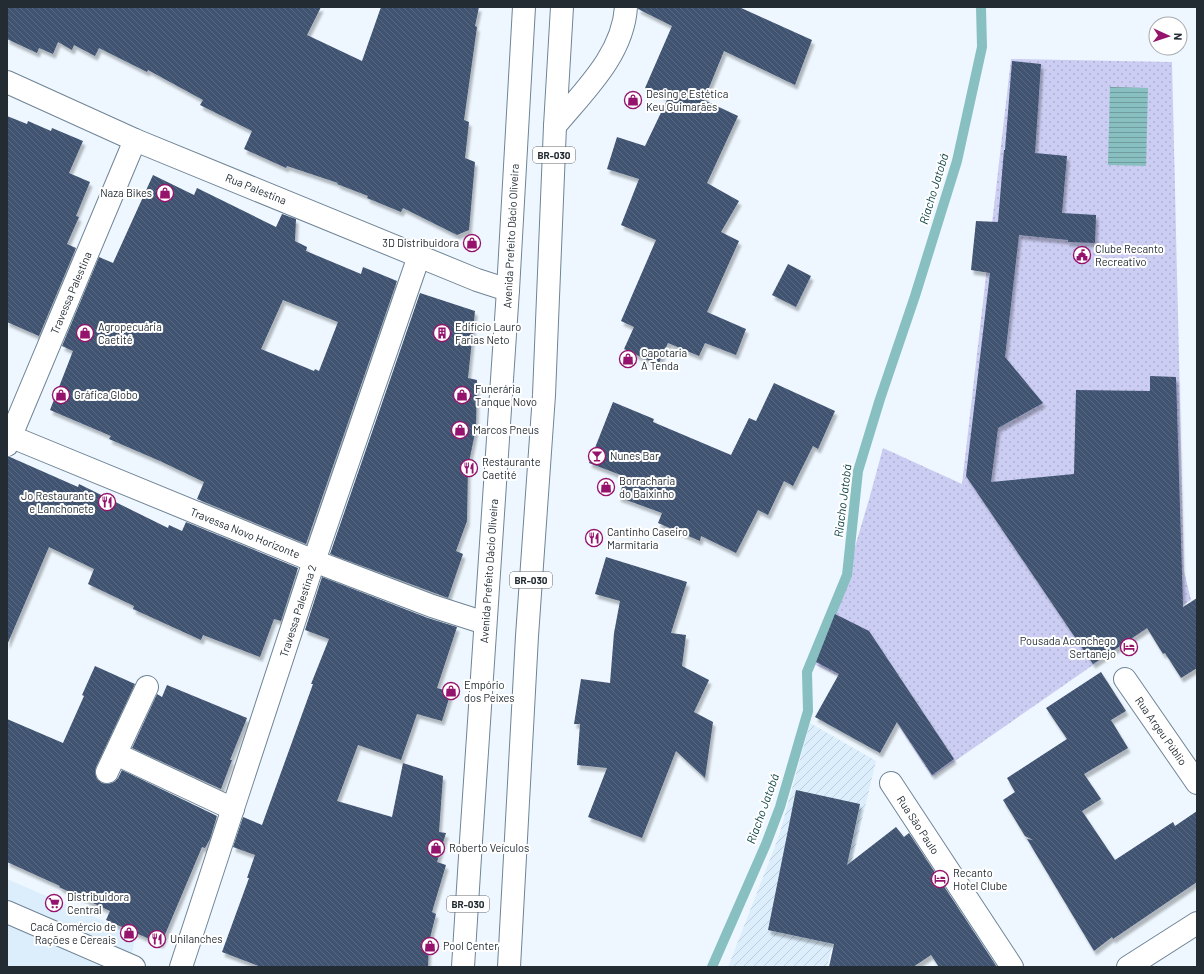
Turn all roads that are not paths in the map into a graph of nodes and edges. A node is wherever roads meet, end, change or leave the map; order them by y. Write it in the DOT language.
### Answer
graph roads {
  1 [pos="524,7"];
  2 [pos="562,7"];
  3 [pos="626,7"];
  4 [pos="7,82"];
  5 [pos="555,126"];
  6 [pos="135,140"];
  7 [pos="419,256"];
  8 [pos="508,290"];
  9 [pos="8,439"];
  10 [pos="314,561"];
  11 [pos="485,623"];
  12 [pos="1125,679"];
  13 [pos="148,688"];
  14 [pos="891,783"];
  15 [pos="1197,783"];
  16 [pos="233,809"];
  17 [pos="7,912"];
  18 [pos="1197,923"];
  19 [pos="100,960"];
  20 [pos="134,967"];
  21 [pos="181,967"];
  22 [pos="463,967"];
  23 [pos="509,967"];
  24 [pos="1012,967"];
  25 [pos="1128,967"];
  1 -- 8 [label="street, Avenida Prefeito Dácio Oliveira / BR-030"];
  2 -- 5 [label="street, BR-030"];
  3 -- 5 [label="street"];
  4 -- 6 [label="street, Rua Palestina"];
  5 -- 23 [label="street, BR-030"];
  6 -- 7 [label="street, Rua Palestina"];
  6 -- 9 [label="street, Travessa Palestina"];
  7 -- 8 [label="street, Rua Palestina"];
  7 -- 10 [label="street, Travessa Palestina 2"];
  8 -- 11 [label="street, Avenida Prefeito Dácio Oliveira / BR-030"];
  9 -- 10 [label="street, Travessa Novo Horizonte"];
  10 -- 11 [label="street, Travessa Novo Horizonte"];
  10 -- 16 [label="street, Travessa Palestina 2"];
  11 -- 22 [label="street, Avenida Prefeito Dácio Oliveira / BR-030"];
  12 -- 15 [label="street, Rua Argeu Públio"];
  13 -- 16 [label="street"];
  14 -- 24 [label="street, Rua São Paulo"];
  16 -- 21 [label="street, Travessa Palestina 2"];
  17 -- 19 [label="street"];
  18 -- 25 [label="street"];
  19 -- 20 [label="street"];
}
